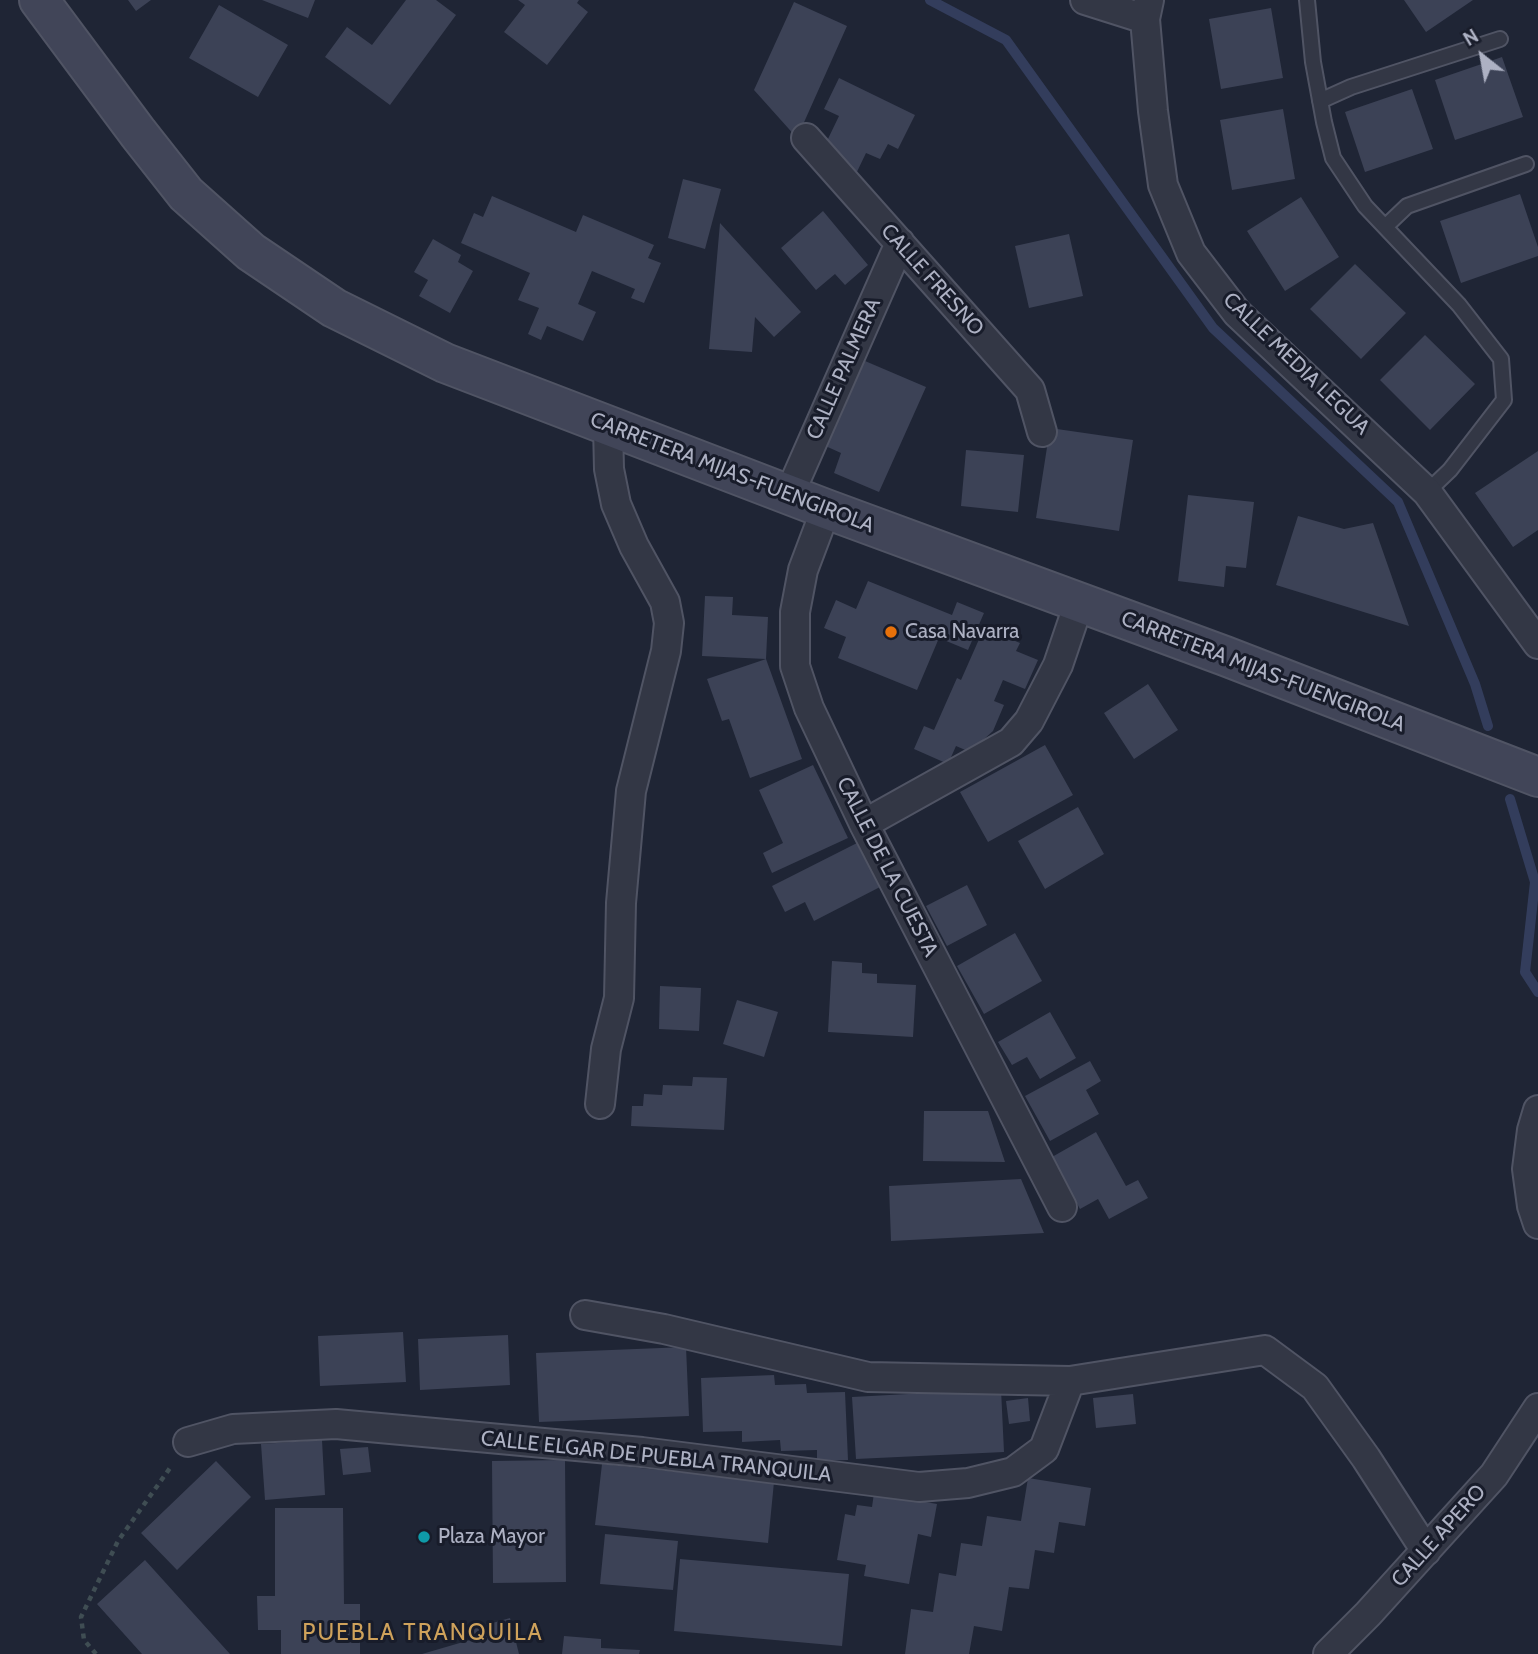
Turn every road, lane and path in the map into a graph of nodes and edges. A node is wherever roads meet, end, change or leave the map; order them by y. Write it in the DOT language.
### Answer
graph roads {
  1 [pos="39,0"];
  2 [pos="1085,0"];
  3 [pos="1307,0"];
  4 [pos="1147,9"];
  5 [pos="1500,39"];
  6 [pos="1320,101"];
  7 [pos="806,138"];
  8 [pos="1526,164"];
  9 [pos="1385,227"];
  10 [pos="900,243"];
  11 [pos="608,426"];
  12 [pos="1042,432"];
  13 [pos="1427,492"];
  14 [pos="789,495"];
  15 [pos="826,509"];
  16 [pos="1079,603"];
  17 [pos="1538,644"];
  18 [pos="1538,777"];
  19 [pos="863,824"];
  20 [pos="600,1104"];
  21 [pos="1538,1110"];
  22 [pos="1062,1208"];
  23 [pos="1538,1223"];
  24 [pos="585,1315"];
  25 [pos="1070,1381"];
  26 [pos="1538,1408"];
  27 [pos="188,1442"];
  28 [pos="1426,1551"];
  29 [pos="96,1654"];
  30 [pos="1328,1654"];
  1 -- 11 [label="main road, CARRETERA MIJAS-FUENGIROLA"];
  2 -- 4 [label="street"];
  3 -- 6 [label="lane"];
  4 -- 13 [label="street, CALLE MEDIA LEGUA"];
  5 -- 6 [label="lane"];
  6 -- 9 [label="lane"];
  7 -- 10 [label="street, CALLE FRESNO"];
  8 -- 9 [label="lane"];
  9 -- 13 [label="lane"];
  10 -- 12 [label="street, CALLE FRESNO"];
  10 -- 14 [label="street, CALLE PALMERA"];
  11 -- 14 [label="main road, CARRETERA MIJAS-FUENGIROLA"];
  11 -- 20 [label="street"];
  13 -- 17 [label="street, CALLE MEDIA LEGUA"];
  14 -- 15 [label="main road, CARRETERA MIJAS-FUENGIROLA"];
  15 -- 16 [label="main road, CARRETERA MIJAS-FUENGIROLA"];
  15 -- 19 [label="street, CALLE DE LA CUESTA"];
  16 -- 18 [label="main road, CARRETERA MIJAS-FUENGIROLA"];
  16 -- 19 [label="street"];
  19 -- 22 [label="street, CALLE DE LA CUESTA"];
  21 -- 23 [label="street"];
  24 -- 25 [label="street"];
  25 -- 27 [label="street, CALLE ELGAR DE PUEBLA TRANQUILA"];
  25 -- 28 [label="street"];
  26 -- 28 [label="street, CALLE APERO"];
  27 -- 29 [label="path"];
  28 -- 30 [label="street, CALLE APERO"];
}
